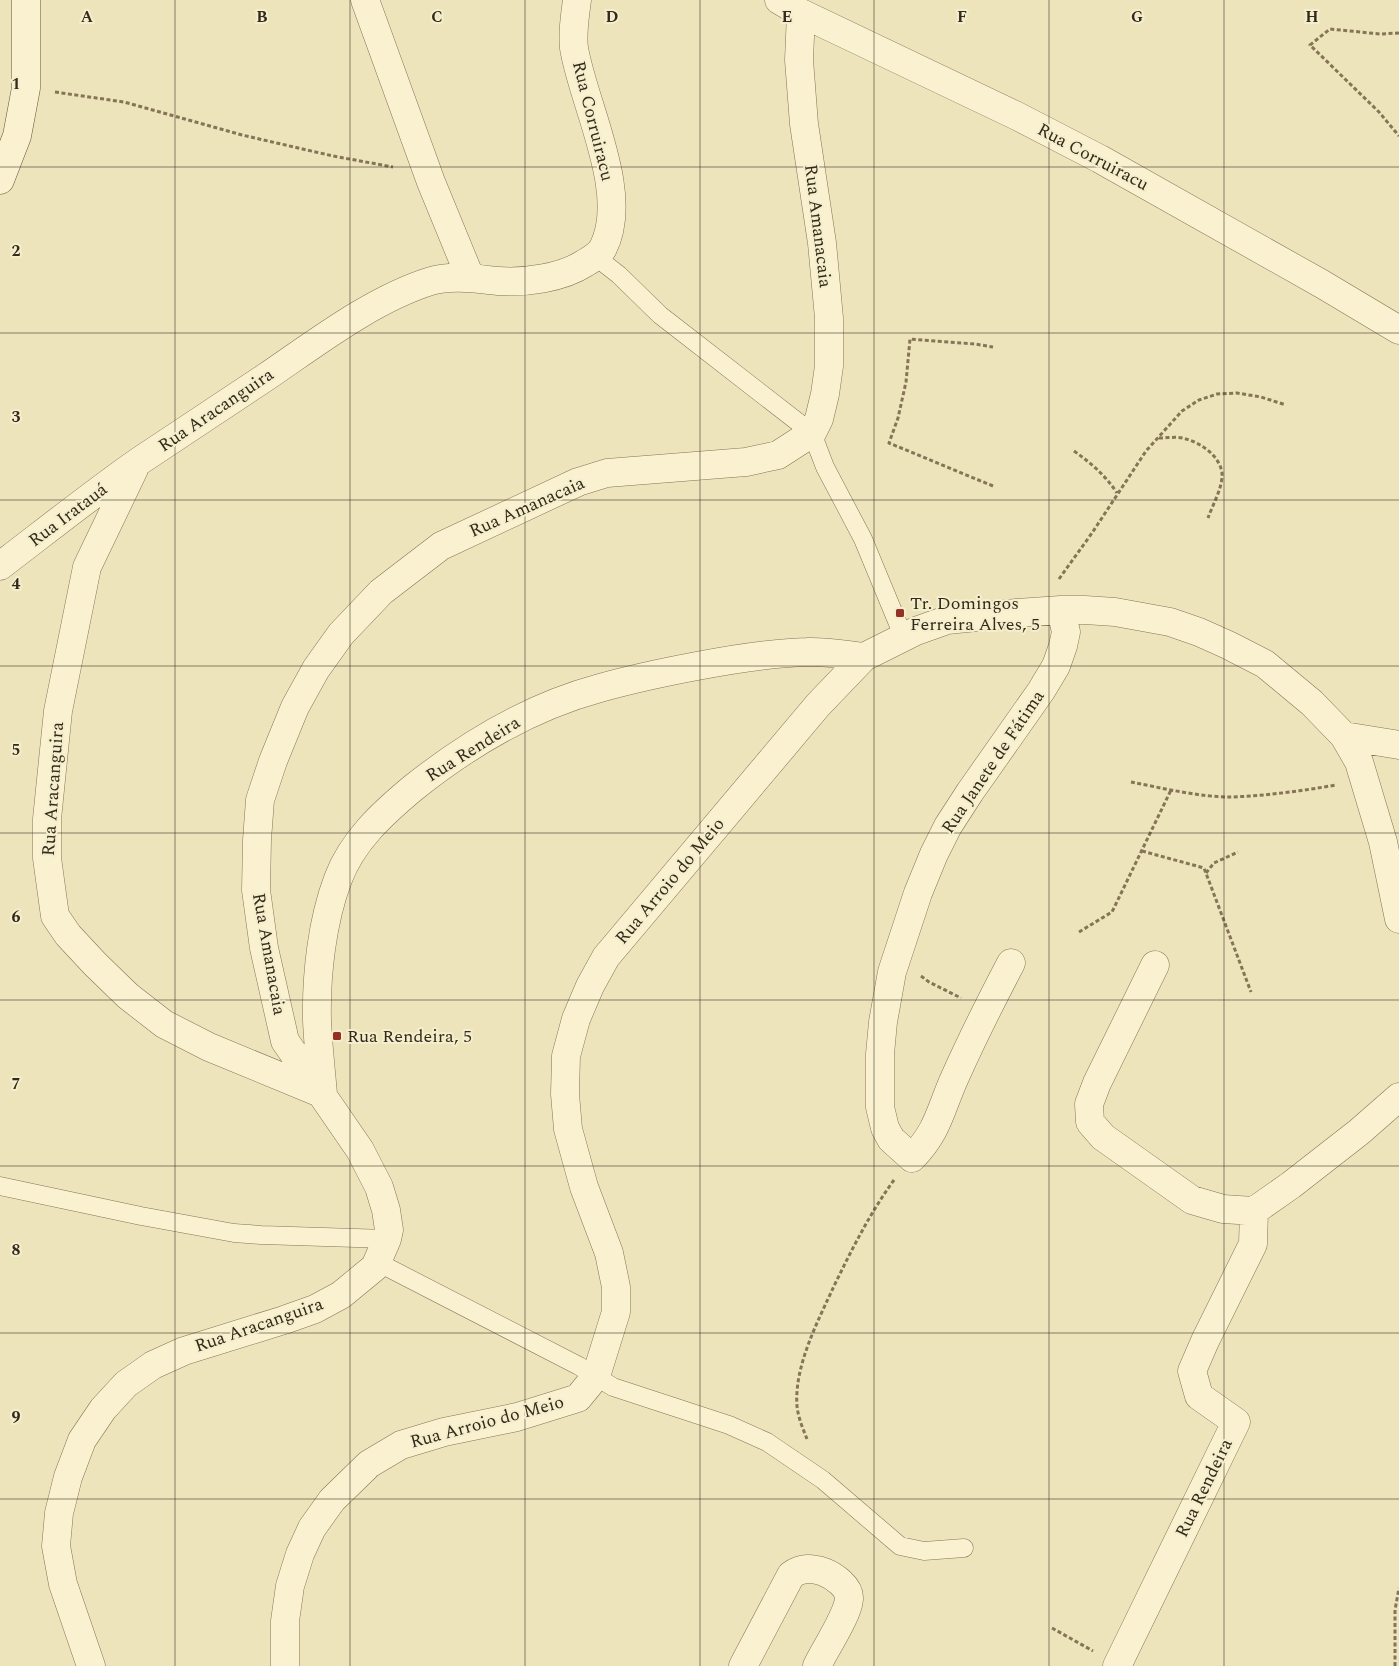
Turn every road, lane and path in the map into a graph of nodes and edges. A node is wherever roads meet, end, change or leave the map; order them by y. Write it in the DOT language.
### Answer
graph roads {
  1 [pos="26,0"];
  2 [pos="365,0"];
  3 [pos="577,0"];
  4 [pos="790,7"];
  5 [pos="1399,33"];
  6 [pos="26,88"];
  7 [pos="1399,136"];
  8 [pos="0,180"];
  9 [pos="431,182"];
  10 [pos="596,257"];
  11 [pos="470,277"];
  12 [pos="1399,330"];
  13 [pos="993,346"];
  14 [pos="1286,405"];
  15 [pos="812,433"];
  16 [pos="1158,438"];
  17 [pos="1074,451"];
  18 [pos="137,463"];
  19 [pos="993,486"];
  20 [pos="1117,493"];
  21 [pos="1208,518"];
  22 [pos="0,566"];
  23 [pos="1062,610"];
  24 [pos="904,638"];
  25 [pos="864,657"];
  26 [pos="1344,736"];
  27 [pos="1399,745"];
  28 [pos="1365,781"];
  29 [pos="1131,782"];
  30 [pos="1171,790"];
  31 [pos="1142,851"];
  32 [pos="1238,852"];
  33 [pos="1206,873"];
  34 [pos="1399,919"];
  35 [pos="1080,932"];
  36 [pos="899,952"];
  37 [pos="1011,963"];
  38 [pos="1155,965"];
  39 [pos="1251,992"];
  40 [pos="986,1010"];
  41 [pos="323,1094"];
  42 [pos="1399,1097"];
  43 [pos="912,1158"];
  44 [pos="0,1186"];
  45 [pos="1254,1210"];
  46 [pos="382,1250"];
  47 [pos="596,1376"];
  48 [pos="823,1480"];
  49 [pos="964,1548"];
  50 [pos="1399,1588"];
  51 [pos="1052,1628"];
  52 [pos="91,1666"];
  53 [pos="285,1666"];
  54 [pos="743,1666"];
  55 [pos="817,1666"];
  56 [pos="1117,1666"];
  57 [pos="1395,1666"];
  1 -- 6 [label="street"];
  2 -- 9 [label="street"];
  3 -- 10 [label="street, Rua Corruiracu"];
  4 -- 12 [label="street, Rua Corruiracu"];
  4 -- 15 [label="street, Rua Amanacaia"];
  5 -- 7 [label="path"];
  6 -- 8 [label="street"];
  6 -- 9 [label="path"];
  9 -- 11 [label="street"];
  10 -- 11 [label="street"];
  10 -- 15 [label="lane"];
  11 -- 18 [label="street, Rua Aracanguira"];
  13 -- 19 [label="path"];
  14 -- 16 [label="path"];
  15 -- 24 [label="lane"];
  15 -- 41 [label="street, Rua Amanacaia"];
  16 -- 20 [label="path"];
  16 -- 21 [label="path"];
  17 -- 20 [label="path"];
  18 -- 22 [label="street, Rua Iratauá"];
  18 -- 41 [label="street, Rua Aracanguira"];
  20 -- 23 [label="path"];
  23 -- 24 [label="street, Rua Arroio do Meio"];
  23 -- 26 [label="street, Rua Arroio do Meio"];
  23 -- 36 [label="street, Rua Janete de Fátima"];
  24 -- 25 [label="street, Rua Arroio do Meio"];
  25 -- 41 [label="street, Rua Rendeira"];
  25 -- 47 [label="street, Rua Arroio do Meio"];
  26 -- 27 [label="street"];
  26 -- 28 [label="street, Rua Arroio do Meio"];
  28 -- 30 [label="path"];
  28 -- 34 [label="street, Rua Arroio do Meio"];
  29 -- 30 [label="path"];
  30 -- 31 [label="path"];
  31 -- 33 [label="path"];
  31 -- 35 [label="path"];
  32 -- 33 [label="path"];
  33 -- 39 [label="path"];
  36 -- 40 [label="path"];
  36 -- 43 [label="street, Rua Janete de Fátima"];
  37 -- 40 [label="street"];
  38 -- 45 [label="street"];
  40 -- 43 [label="street"];
  41 -- 46 [label="street"];
  42 -- 45 [label="street"];
  43 -- 48 [label="path"];
  44 -- 46 [label="lane"];
  45 -- 56 [label="street, Rua Rendeira"];
  46 -- 47 [label="lane"];
  46 -- 52 [label="street, Rua Aracanguira"];
  47 -- 48 [label="lane"];
  47 -- 53 [label="street, Rua Arroio do Meio"];
  48 -- 49 [label="lane"];
  50 -- 57 [label="path"];
  51 -- 56 [label="path"];
  54 -- 55 [label="street"];
}
